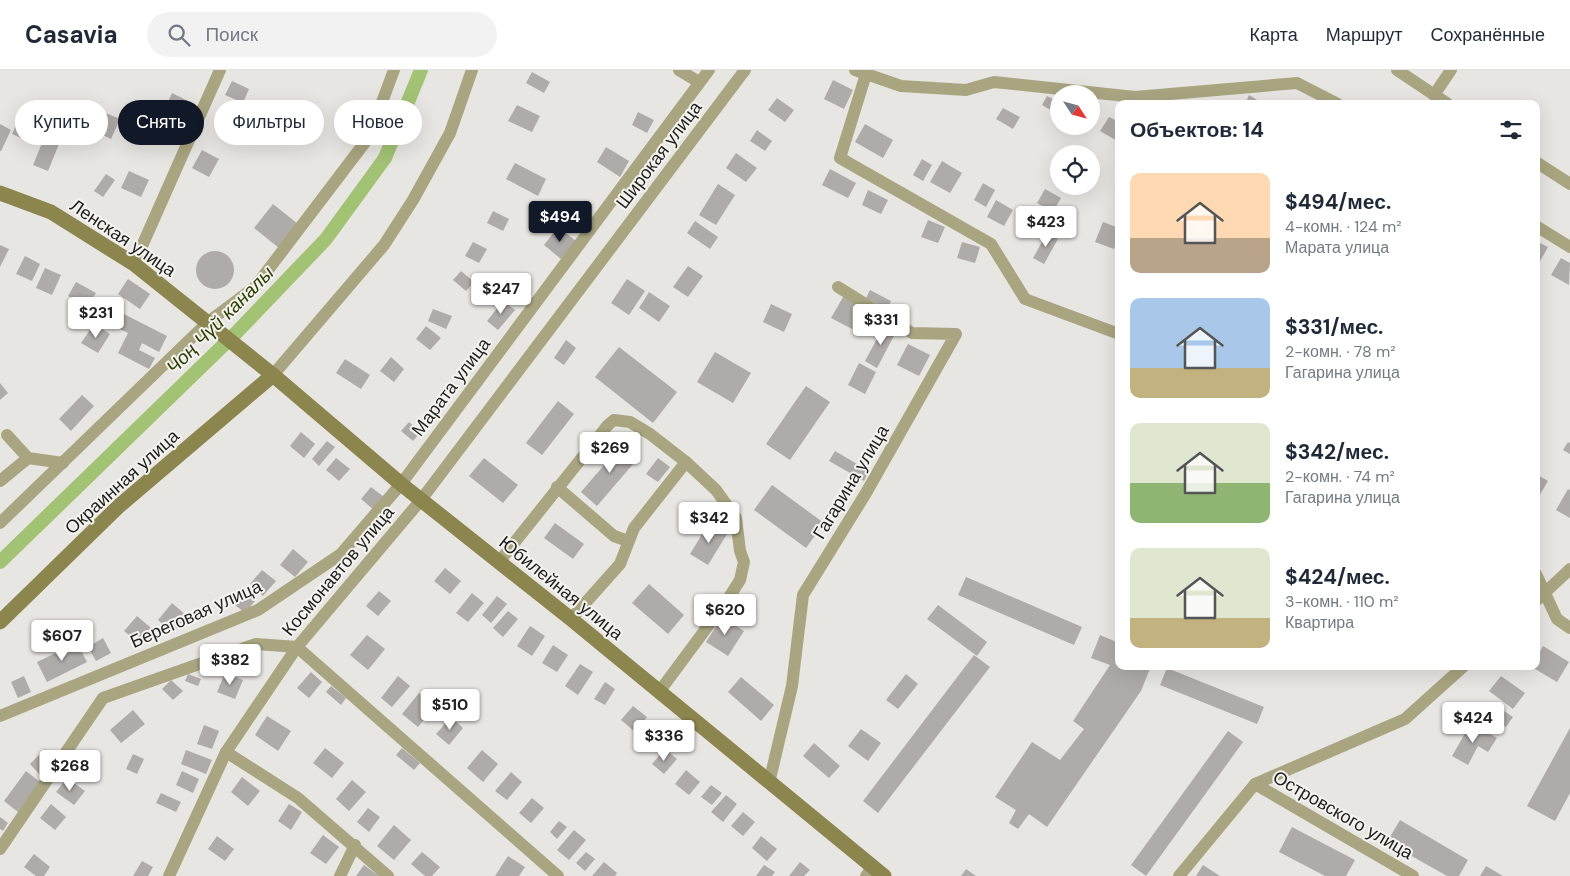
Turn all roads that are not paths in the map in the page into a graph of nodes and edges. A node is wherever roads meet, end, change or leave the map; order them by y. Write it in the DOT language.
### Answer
graph roads {
  1 [pos="220,70"];
  2 [pos="394,70"];
  3 [pos="472,70"];
  4 [pos="679,70"];
  5 [pos="709,70"];
  6 [pos="745,70"];
  7 [pos="1397,70"];
  8 [pos="1451,70"];
  9 [pos="861,72"];
  10 [pos="700,82"];
  11 [pos="1434,95"];
  12 [pos="1330,100"];
  13 [pos="1442,100"];
  14 [pos="1540,165"];
  15 [pos="1570,184"];
  16 [pos="0,193"];
  17 [pos="1540,228"];
  18 [pos="1570,247"];
  19 [pos="134,264"];
  20 [pos="838,287"];
  21 [pos="212,325"];
  22 [pos="1115,333"];
  23 [pos="271,373"];
  24 [pos="7,435"];
  25 [pos="28,458"];
  26 [pos="686,462"];
  27 [pos="63,463"];
  28 [pos="0,481"];
  29 [pos="401,484"];
  30 [pos="557,487"];
  31 [pos="421,500"];
  32 [pos="0,523"];
  33 [pos="628,541"];
  34 [pos="499,562"];
  35 [pos="1569,570"];
  36 [pos="1540,598"];
  37 [pos="571,619"];
  38 [pos="0,622"];
  39 [pos="1570,628"];
  40 [pos="297,647"];
  41 [pos="1460,670"];
  42 [pos="659,692"];
  43 [pos="0,716"];
  44 [pos="226,752"];
  45 [pos="769,783"];
  46 [pos="1254,784"];
  47 [pos="356,846"];
  48 [pos="0,849"];
  49 [pos="874,873"];
  50 [pos="169,876"];
  51 [pos="340,876"];
  52 [pos="388,876"];
  53 [pos="558,876"];
  54 [pos="1179,876"];
  55 [pos="1413,876"];
  1 -- 19 [label="street"];
  2 -- 21 [label="street"];
  3 -- 23 [label="street"];
  4 -- 10 [label="street"];
  5 -- 10 [label="street, Марата улица"];
  6 -- 31 [label="street, Широкая улица"];
  7 -- 11 [label="street"];
  8 -- 11 [label="street"];
  9 -- 12 [label="street"];
  9 -- 22 [label="street"];
  10 -- 29 [label="street, Марата улица"];
  11 -- 13 [label="street"];
  14 -- 15 [label="street"];
  16 -- 19 [label="main road, Ленская улица"];
  17 -- 18 [label="street"];
  19 -- 21 [label="main road, Ленская улица"];
  20 -- 45 [label="street, Гагарина улица"];
  21 -- 23 [label="main road, Юбилейная улица"];
  21 -- 27 [label="street"];
  23 -- 29 [label="main road, Юбилейная улица"];
  23 -- 38 [label="main road, Окраинная улица"];
  24 -- 25 [label="street"];
  25 -- 27 [label="street"];
  25 -- 28 [label="street"];
  26 -- 30 [label="street"];
  26 -- 33 [label="street"];
  26 -- 42 [label="street"];
  27 -- 32 [label="street"];
  29 -- 31 [label="main road, Юбилейная улица"];
  29 -- 43 [label="street, Береговая улица"];
  30 -- 33 [label="street"];
  30 -- 34 [label="street"];
  31 -- 34 [label="main road, Юбилейная улица"];
  31 -- 40 [label="street, Космонавтов улица"];
  33 -- 37 [label="street"];
  34 -- 37 [label="main road, Юбилейная улица"];
  35 -- 36 [label="street"];
  36 -- 39 [label="street"];
  37 -- 42 [label="main road, Юбилейная улица"];
  40 -- 44 [label="street, Космонавтов улица"];
  40 -- 48 [label="street"];
  40 -- 53 [label="street"];
  41 -- 46 [label="street"];
  42 -- 45 [label="main road, Юбилейная улица"];
  44 -- 47 [label="street"];
  44 -- 50 [label="street, Космонавтов улица"];
  45 -- 49 [label="main road, Юбилейная улица"];
  46 -- 54 [label="street"];
  46 -- 55 [label="street, Островского улица"];
  47 -- 51 [label="street"];
  47 -- 52 [label="street"];
}
